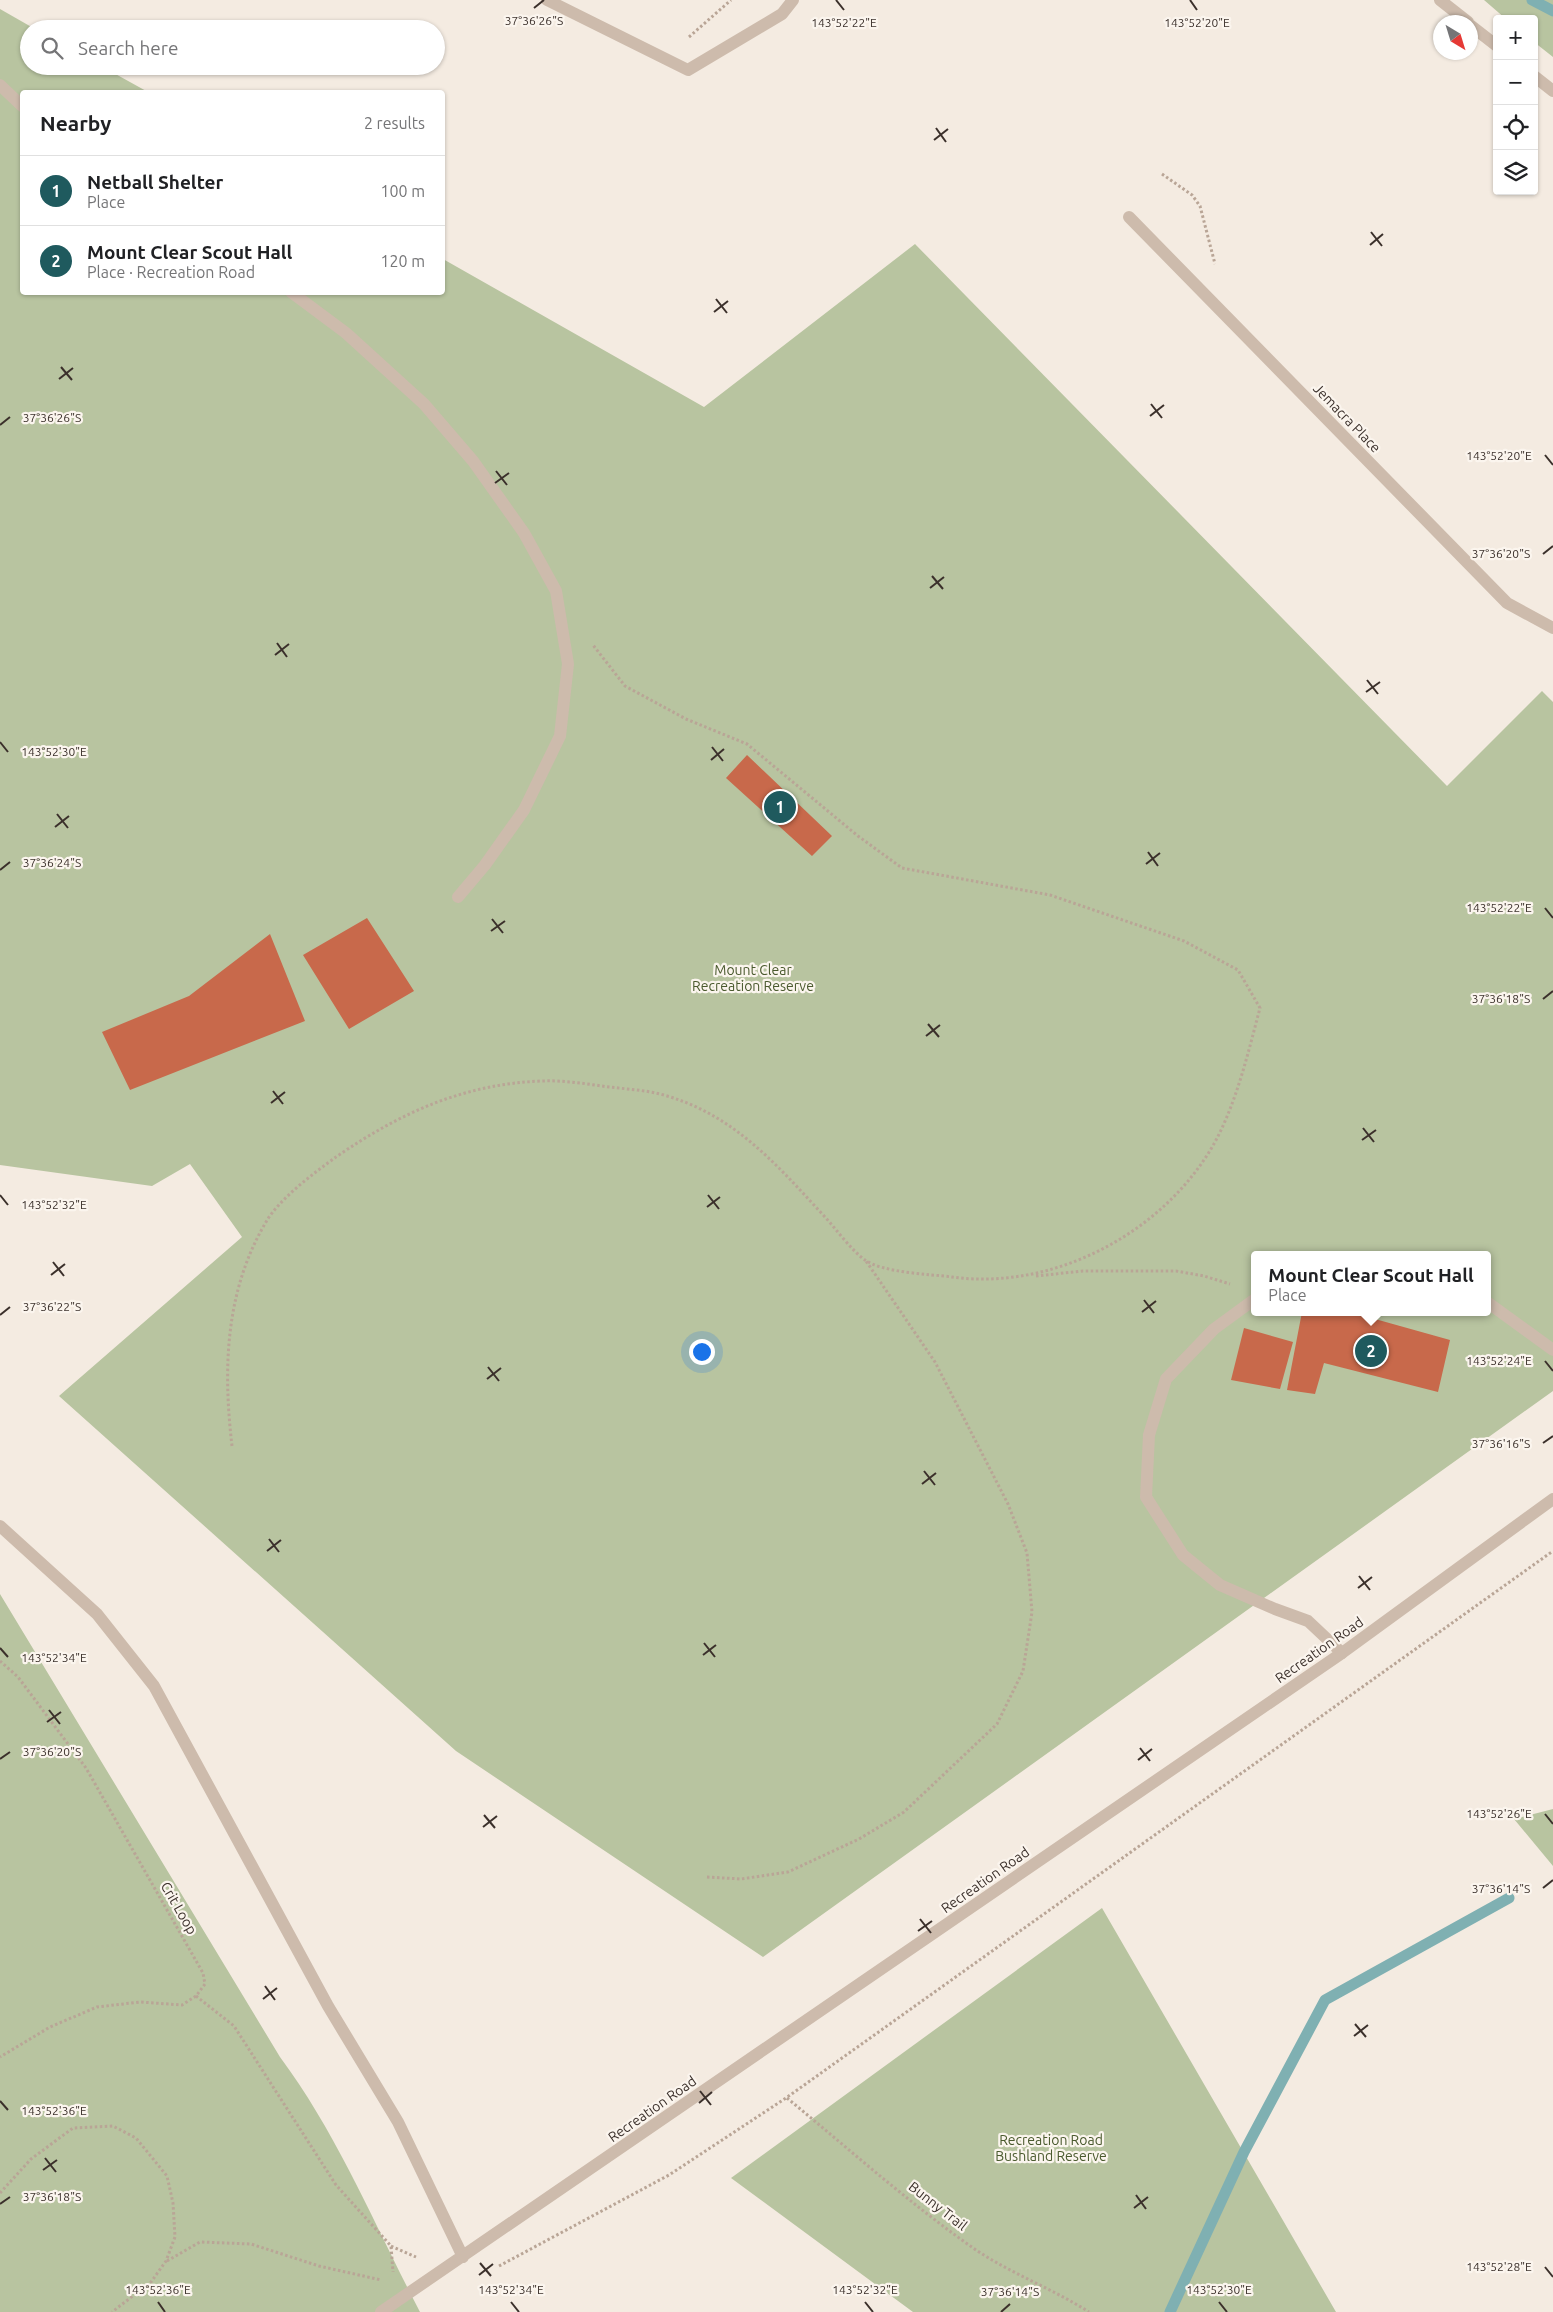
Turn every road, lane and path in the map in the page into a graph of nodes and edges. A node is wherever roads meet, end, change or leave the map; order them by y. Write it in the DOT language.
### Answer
graph roads {
  1 [pos="547,0"];
  2 [pos="731,0"];
  3 [pos="793,0"];
  4 [pos="1440,0"];
  5 [pos="1458,15"];
  6 [pos="1478,31"];
  7 [pos="684,41"];
  8 [pos="1493,43"];
  9 [pos="1538,79"];
  10 [pos="0,85"];
  11 [pos="1553,91"];
  12 [pos="20,104"];
  13 [pos="1162,174"];
  14 [pos="1129,217"];
  15 [pos="1218,273"];
  16 [pos="294,295"];
  17 [pos="1553,628"];
  18 [pos="590,640"];
  19 [pos="458,897"];
  20 [pos="866,1261"];
  21 [pos="1030,1276"];
  22 [pos="1237,1287"];
  23 [pos="1251,1302"];
  24 [pos="1491,1305"];
  25 [pos="1553,1350"];
  26 [pos="232,1446"];
  27 [pos="1553,1499"];
  28 [pos="0,1526"];
  29 [pos="1553,1551"];
  30 [pos="1342,1653"];
  31 [pos="0,1661"];
  32 [pos="707,1877"];
  33 [pos="196,1996"];
  34 [pos="0,2057"];
  35 [pos="786,2098"];
  36 [pos="0,2194"];
  37 [pos="463,2257"];
  38 [pos="166,2261"];
  39 [pos="498,2266"];
  40 [pos="393,2283"];
  41 [pos="395,2302"];
  42 [pos="112,2312"];
  43 [pos="381,2312"];
  44 [pos="1089,2312"];
  1 -- 3 [label="street"];
  2 -- 7 [label="path"];
  4 -- 5 [label="street"];
  6 -- 8 [label="street"];
  9 -- 11 [label="street"];
  10 -- 12 [label="street"];
  13 -- 15 [label="path"];
  14 -- 17 [label="street, Jemacra Place"];
  16 -- 19 [label="street"];
  18 -- 21 [label="path"];
  20 -- 21 [label="path"];
  20 -- 26 [label="path"];
  20 -- 32 [label="path"];
  21 -- 22 [label="path"];
  23 -- 30 [label="street"];
  24 -- 25 [label="street"];
  27 -- 30 [label="street, Recreation Road"];
  28 -- 37 [label="street"];
  29 -- 35 [label="path"];
  30 -- 37 [label="street, Recreation Road"];
  31 -- 33 [label="path, Crit Loop"];
  33 -- 34 [label="path"];
  33 -- 40 [label="path"];
  35 -- 39 [label="path"];
  35 -- 44 [label="path, Bunny Trail"];
  36 -- 38 [label="path"];
  37 -- 41 [label="street, Recreation Road"];
  38 -- 40 [label="path"];
  38 -- 42 [label="path"];
  40 -- 41 [label="path"];
  41 -- 43 [label="street, Recreation Road"];
}
